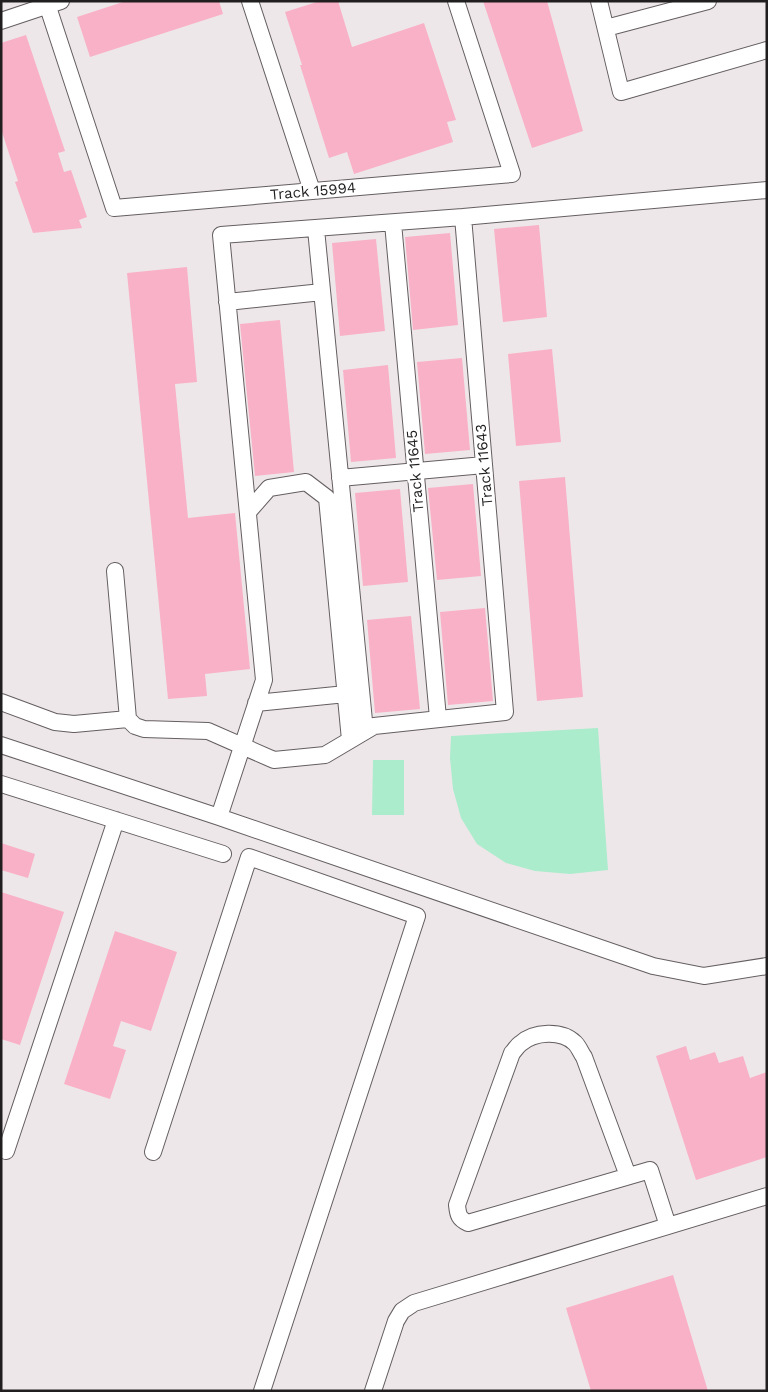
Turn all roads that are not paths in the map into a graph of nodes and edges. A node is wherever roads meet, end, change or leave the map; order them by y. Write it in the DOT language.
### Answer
graph roads {
  1 [pos="250,1"];
  2 [pos="456,1"];
  3 [pos="599,1"];
  4 [pos="708,1"];
  5 [pos="51,3"];
  6 [pos="1,21"];
  7 [pos="606,28"];
  8 [pos="767,50"];
  9 [pos="767,190"];
  10 [pos="312,191"];
  11 [pos="463,217"];
  12 [pos="393,223"];
  13 [pos="316,229"];
  14 [pos="322,292"];
  15 [pos="227,302"];
  16 [pos="484,464"];
  17 [pos="415,472"];
  18 [pos="340,478"];
  19 [pos="248,512"];
  20 [pos="115,571"];
  21 [pos="346,694"];
  22 [pos="1,702"];
  23 [pos="256,703"];
  24 [pos="438,718"];
  25 [pos="128,719"];
  26 [pos="365,732"];
  27 [pos="350,740"];
  28 [pos="1,744"];
  29 [pos="241,746"];
  30 [pos="1,784"];
  31 [pos="219,817"];
  32 [pos="116,820"];
  33 [pos="223,854"];
  34 [pos="767,966"];
  35 [pos="1,1149"];
  36 [pos="153,1152"];
  37 [pos="628,1176"];
  38 [pos="767,1196"];
  39 [pos="668,1226"];
  40 [pos="262,1391"];
  41 [pos="373,1391"];
  1 -- 10 [label="street"];
  2 -- 10 [label="street, Track 15994"];
  3 -- 7 [label="street"];
  4 -- 7 [label="street"];
  5 -- 6 [label="street"];
  5 -- 10 [label="street, Track 15994"];
  7 -- 8 [label="street"];
  9 -- 11 [label="street"];
  11 -- 12 [label="street"];
  11 -- 16 [label="street, Track 11643"];
  12 -- 13 [label="street"];
  12 -- 17 [label="street, Track 11645"];
  13 -- 14 [label="street"];
  13 -- 15 [label="street"];
  14 -- 15 [label="street"];
  14 -- 18 [label="street"];
  15 -- 19 [label="street"];
  16 -- 17 [label="street"];
  16 -- 24 [label="street, Track 11643"];
  17 -- 18 [label="street"];
  17 -- 24 [label="street, Track 11645"];
  18 -- 26 [label="street"];
  19 -- 21 [label="street"];
  19 -- 23 [label="street"];
  20 -- 25 [label="street"];
  21 -- 23 [label="street"];
  21 -- 27 [label="street"];
  22 -- 25 [label="street"];
  23 -- 29 [label="street"];
  24 -- 26 [label="street"];
  25 -- 29 [label="street"];
  26 -- 27 [label="street"];
  27 -- 29 [label="street"];
  28 -- 31 [label="street"];
  29 -- 31 [label="street"];
  30 -- 32 [label="street"];
  31 -- 34 [label="street"];
  32 -- 33 [label="street"];
  32 -- 35 [label="street"];
  36 -- 40 [label="street"];
  37 -- 37 [label="street"];
  37 -- 39 [label="street"];
  38 -- 39 [label="street"];
  39 -- 41 [label="street"];
}
